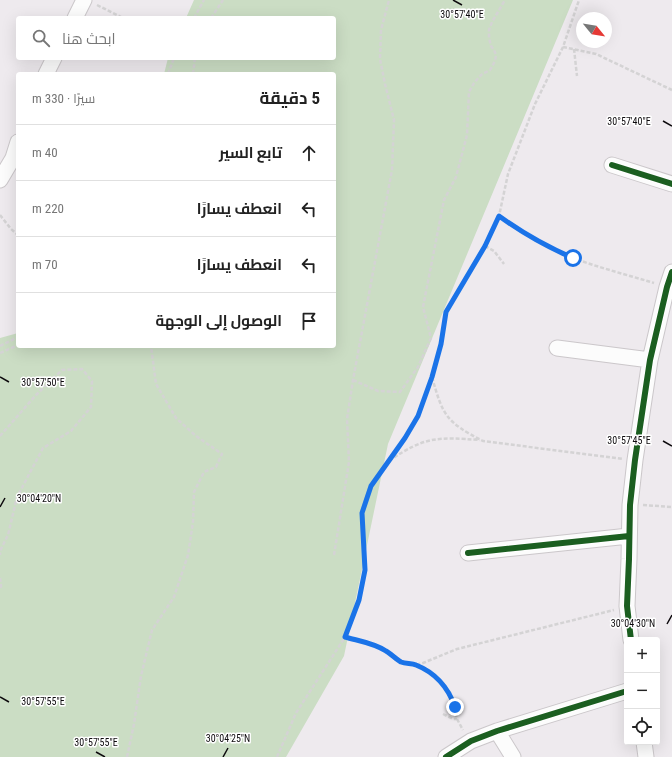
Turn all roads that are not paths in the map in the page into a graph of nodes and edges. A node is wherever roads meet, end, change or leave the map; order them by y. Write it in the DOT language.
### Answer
graph roads {
  1 [pos="89,2"];
  2 [pos="76,16"];
  3 [pos="53,60"];
  4 [pos="47,72"];
  5 [pos="16,148"];
  6 [pos="612,165"];
  7 [pos="0,180"];
  8 [pos="672,184"];
  9 [pos="672,272"];
  10 [pos="557,348"];
  11 [pos="650,360"];
  12 [pos="629,536"];
  13 [pos="468,553"];
  14 [pos="630,637"];
  15 [pos="624,692"];
  16 [pos="497,731"];
  17 [pos="644,745"];
  18 [pos="446,757"];
  19 [pos="513,757"];
  20 [pos="646,757"];
  1 -- 2 [label="street"];
  3 -- 4 [label="street"];
  5 -- 7 [label="street"];
  6 -- 8 [label="street"];
  9 -- 11 [label="street"];
  10 -- 11 [label="street"];
  11 -- 12 [label="street"];
  12 -- 13 [label="street"];
  12 -- 14 [label="street"];
  15 -- 16 [label="street"];
  16 -- 18 [label="street"];
  16 -- 19 [label="street"];
  17 -- 20 [label="street"];
}
